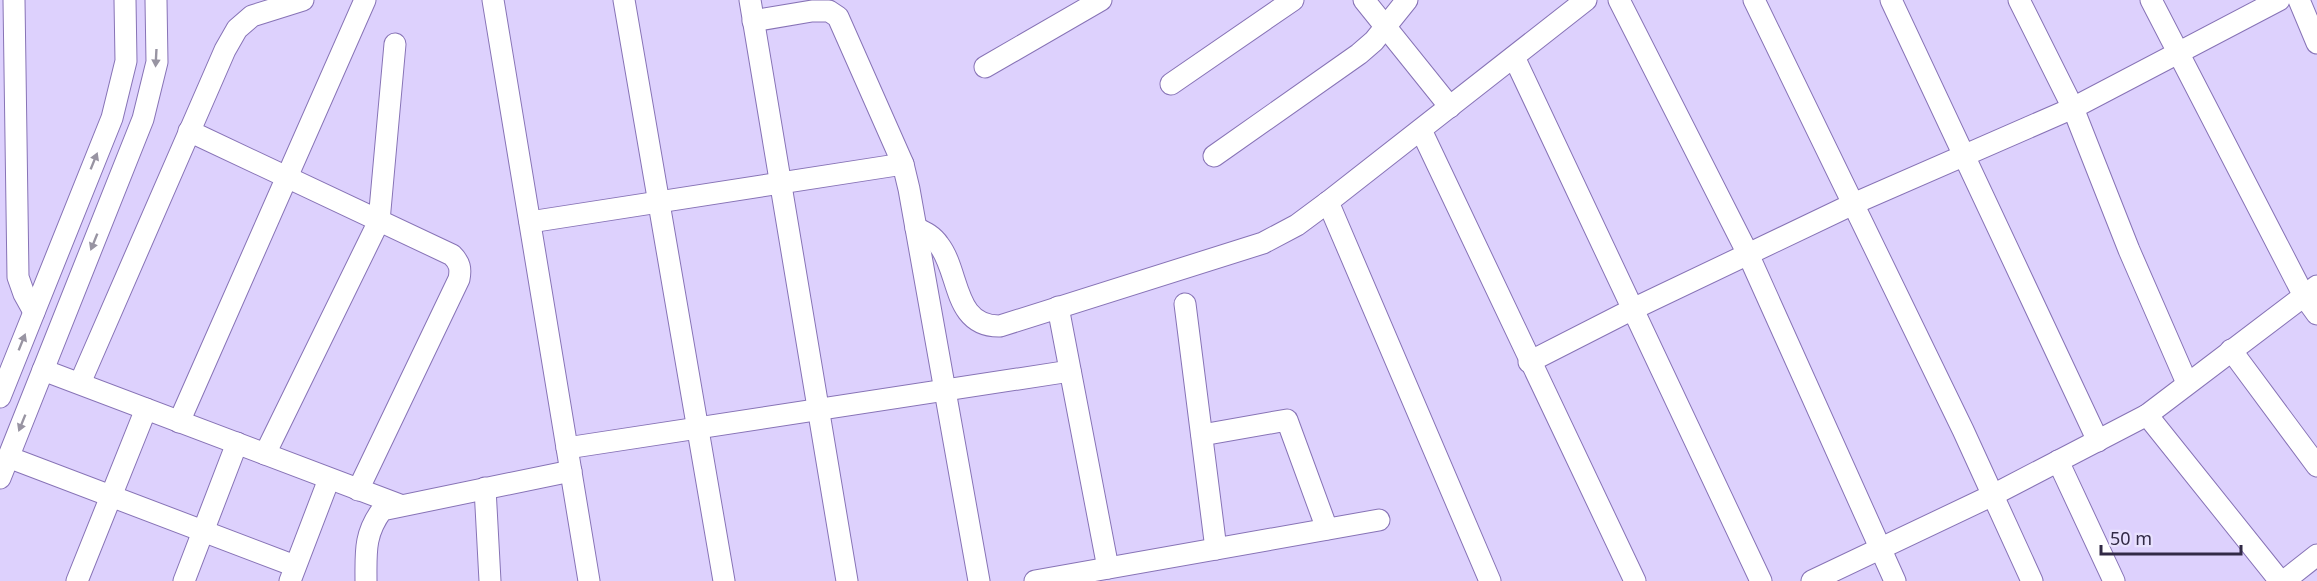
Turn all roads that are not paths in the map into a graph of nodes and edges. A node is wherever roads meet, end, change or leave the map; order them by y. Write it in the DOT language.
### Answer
graph roads {
  1 [pos="14,0"];
  2 [pos="125,0"];
  3 [pos="156,0"];
  4 [pos="303,0"];
  5 [pos="365,0"];
  6 [pos="493,0"];
  7 [pos="624,0"];
  8 [pos="750,0"];
  9 [pos="1101,0"];
  10 [pos="1293,0"];
  11 [pos="1364,0"];
  12 [pos="1407,0"];
  13 [pos="1586,0"];
  14 [pos="1619,0"];
  15 [pos="1754,0"];
  16 [pos="1891,0"];
  17 [pos="2019,0"];
  18 [pos="2151,0"];
  19 [pos="2279,0"];
  20 [pos="2299,0"];
  21 [pos="753,21"];
  22 [pos="1386,26"];
  23 [pos="2317,43"];
  24 [pos="395,44"];
  25 [pos="2178,52"];
  26 [pos="1514,57"];
  27 [pos="985,68"];
  28 [pos="1171,84"];
  29 [pos="1450,107"];
  30 [pos="2073,108"];
  31 [pos="1421,130"];
  32 [pos="189,131"];
  33 [pos="1964,155"];
  34 [pos="1214,156"];
  35 [pos="903,164"];
  36 [pos="287,177"];
  37 [pos="781,183"];
  38 [pos="659,202"];
  39 [pos="1328,202"];
  40 [pos="1853,204"];
  41 [pos="379,221"];
  42 [pos="530,222"];
  43 [pos="916,228"];
  44 [pos="1748,254"];
  45 [pos="2310,291"];
  46 [pos="1185,304"];
  47 [pos="1058,307"];
  48 [pos="1633,309"];
  49 [pos="34,312"];
  50 [pos="2317,314"];
  51 [pos="2231,350"];
  52 [pos="1529,362"];
  53 [pos="43,370"];
  54 [pos="1070,371"];
  55 [pos="80,383"];
  56 [pos="2187,383"];
  57 [pos="945,390"];
  58 [pos="0,396"];
  59 [pos="146,409"];
  60 [pos="819,409"];
  61 [pos="2147,415"];
  62 [pos="179,422"];
  63 [pos="698,428"];
  64 [pos="1202,435"];
  65 [pos="2098,441"];
  66 [pos="237,443"];
  67 [pos="567,448"];
  68 [pos="265,454"];
  69 [pos="8,457"];
  70 [pos="2058,461"];
  71 [pos="2317,466"];
  72 [pos="571,471"];
  73 [pos="0,478"];
  74 [pos="329,478"];
  75 [pos="485,488"];
  76 [pos="358,490"];
  77 [pos="1993,495"];
  78 [pos="111,496"];
  79 [pos="400,505"];
  80 [pos="1379,520"];
  81 [pos="1327,529"];
  82 [pos="203,531"];
  83 [pos="1880,548"];
  84 [pos="1216,549"];
  85 [pos="2317,555"];
  86 [pos="1108,568"];
  87 [pos="293,574"];
  88 [pos="1044,580"];
  89 [pos="77,581"];
  90 [pos="184,581"];
  91 [pos="366,581"];
  92 [pos="490,581"];
  93 [pos="589,581"];
  94 [pos="724,581"];
  95 [pos="847,581"];
  96 [pos="979,581"];
  97 [pos="1490,581"];
  98 [pos="1635,581"];
  99 [pos="1761,581"];
  100 [pos="1812,581"];
  101 [pos="1895,581"];
  102 [pos="2032,581"];
  103 [pos="2114,581"];
  104 [pos="2282,581"];
  1 -- 49 [label="street"];
  49 -- 2 [label="street, one-way"];
  3 -- 53 [label="street, one-way"];
  4 -- 32 [label="street"];
  5 -- 36 [label="street"];
  6 -- 42 [label="street"];
  7 -- 38 [label="street"];
  8 -- 21 [label="street"];
  9 -- 27 [label="street"];
  10 -- 28 [label="street"];
  11 -- 22 [label="street"];
  12 -- 22 [label="street"];
  13 -- 26 [label="street"];
  14 -- 44 [label="street"];
  15 -- 40 [label="street"];
  16 -- 33 [label="street"];
  17 -- 30 [label="street"];
  18 -- 25 [label="street"];
  19 -- 25 [label="street"];
  20 -- 23 [label="street"];
  21 -- 35 [label="street"];
  21 -- 37 [label="street"];
  22 -- 29 [label="street"];
  22 -- 34 [label="street"];
  24 -- 41 [label="street"];
  25 -- 30 [label="street"];
  25 -- 45 [label="street"];
  26 -- 29 [label="street"];
  26 -- 48 [label="street"];
  29 -- 31 [label="street"];
  30 -- 33 [label="street"];
  30 -- 56 [label="street"];
  31 -- 39 [label="street"];
  31 -- 52 [label="street"];
  32 -- 36 [label="street"];
  32 -- 55 [label="street"];
  33 -- 40 [label="street"];
  33 -- 65 [label="street"];
  35 -- 37 [label="street"];
  35 -- 43 [label="street"];
  36 -- 41 [label="street"];
  36 -- 62 [label="street"];
  37 -- 38 [label="street"];
  37 -- 60 [label="street"];
  38 -- 42 [label="street"];
  38 -- 63 [label="street"];
  39 -- 47 [label="street"];
  39 -- 97 [label="street"];
  40 -- 44 [label="street"];
  40 -- 77 [label="street"];
  41 -- 68 [label="street"];
  41 -- 76 [label="street"];
  42 -- 67 [label="street"];
  43 -- 47 [label="street"];
  43 -- 57 [label="street"];
  44 -- 48 [label="street"];
  44 -- 83 [label="street"];
  45 -- 50 [label="street"];
  45 -- 51 [label="street"];
  46 -- 64 [label="street"];
  47 -- 54 [label="street"];
  48 -- 52 [label="street"];
  48 -- 99 [label="street"];
  58 -- 49 [label="street, one-way"];
  51 -- 56 [label="street"];
  51 -- 71 [label="street"];
  52 -- 98 [label="street"];
  53 -- 55 [label="street"];
  53 -- 69 [label="street, one-way"];
  54 -- 57 [label="street"];
  54 -- 86 [label="street"];
  55 -- 59 [label="street"];
  56 -- 61 [label="street"];
  57 -- 60 [label="street"];
  57 -- 96 [label="street"];
  59 -- 62 [label="street"];
  59 -- 78 [label="street"];
  60 -- 63 [label="street"];
  60 -- 95 [label="street"];
  61 -- 65 [label="street"];
  61 -- 104 [label="street"];
  62 -- 66 [label="street"];
  63 -- 67 [label="street"];
  63 -- 94 [label="street"];
  64 -- 81 [label="street"];
  64 -- 84 [label="street"];
  65 -- 70 [label="street"];
  66 -- 68 [label="street"];
  66 -- 82 [label="street"];
  67 -- 72 [label="street"];
  68 -- 74 [label="street"];
  69 -- 73 [label="street"];
  69 -- 78 [label="street"];
  70 -- 77 [label="street"];
  70 -- 103 [label="street"];
  72 -- 75 [label="street"];
  72 -- 93 [label="street"];
  74 -- 76 [label="street"];
  74 -- 87 [label="street"];
  75 -- 79 [label="street"];
  75 -- 92 [label="street"];
  76 -- 79 [label="street"];
  77 -- 83 [label="street"];
  77 -- 102 [label="street"];
  78 -- 82 [label="street"];
  78 -- 89 [label="street"];
  79 -- 91 [label="street"];
  80 -- 81 [label="street"];
  81 -- 84 [label="street"];
  82 -- 87 [label="street"];
  82 -- 90 [label="street"];
  83 -- 100 [label="street"];
  83 -- 101 [label="street"];
  84 -- 86 [label="street"];
  85 -- 104 [label="street"];
  86 -- 88 [label="street"];
}
